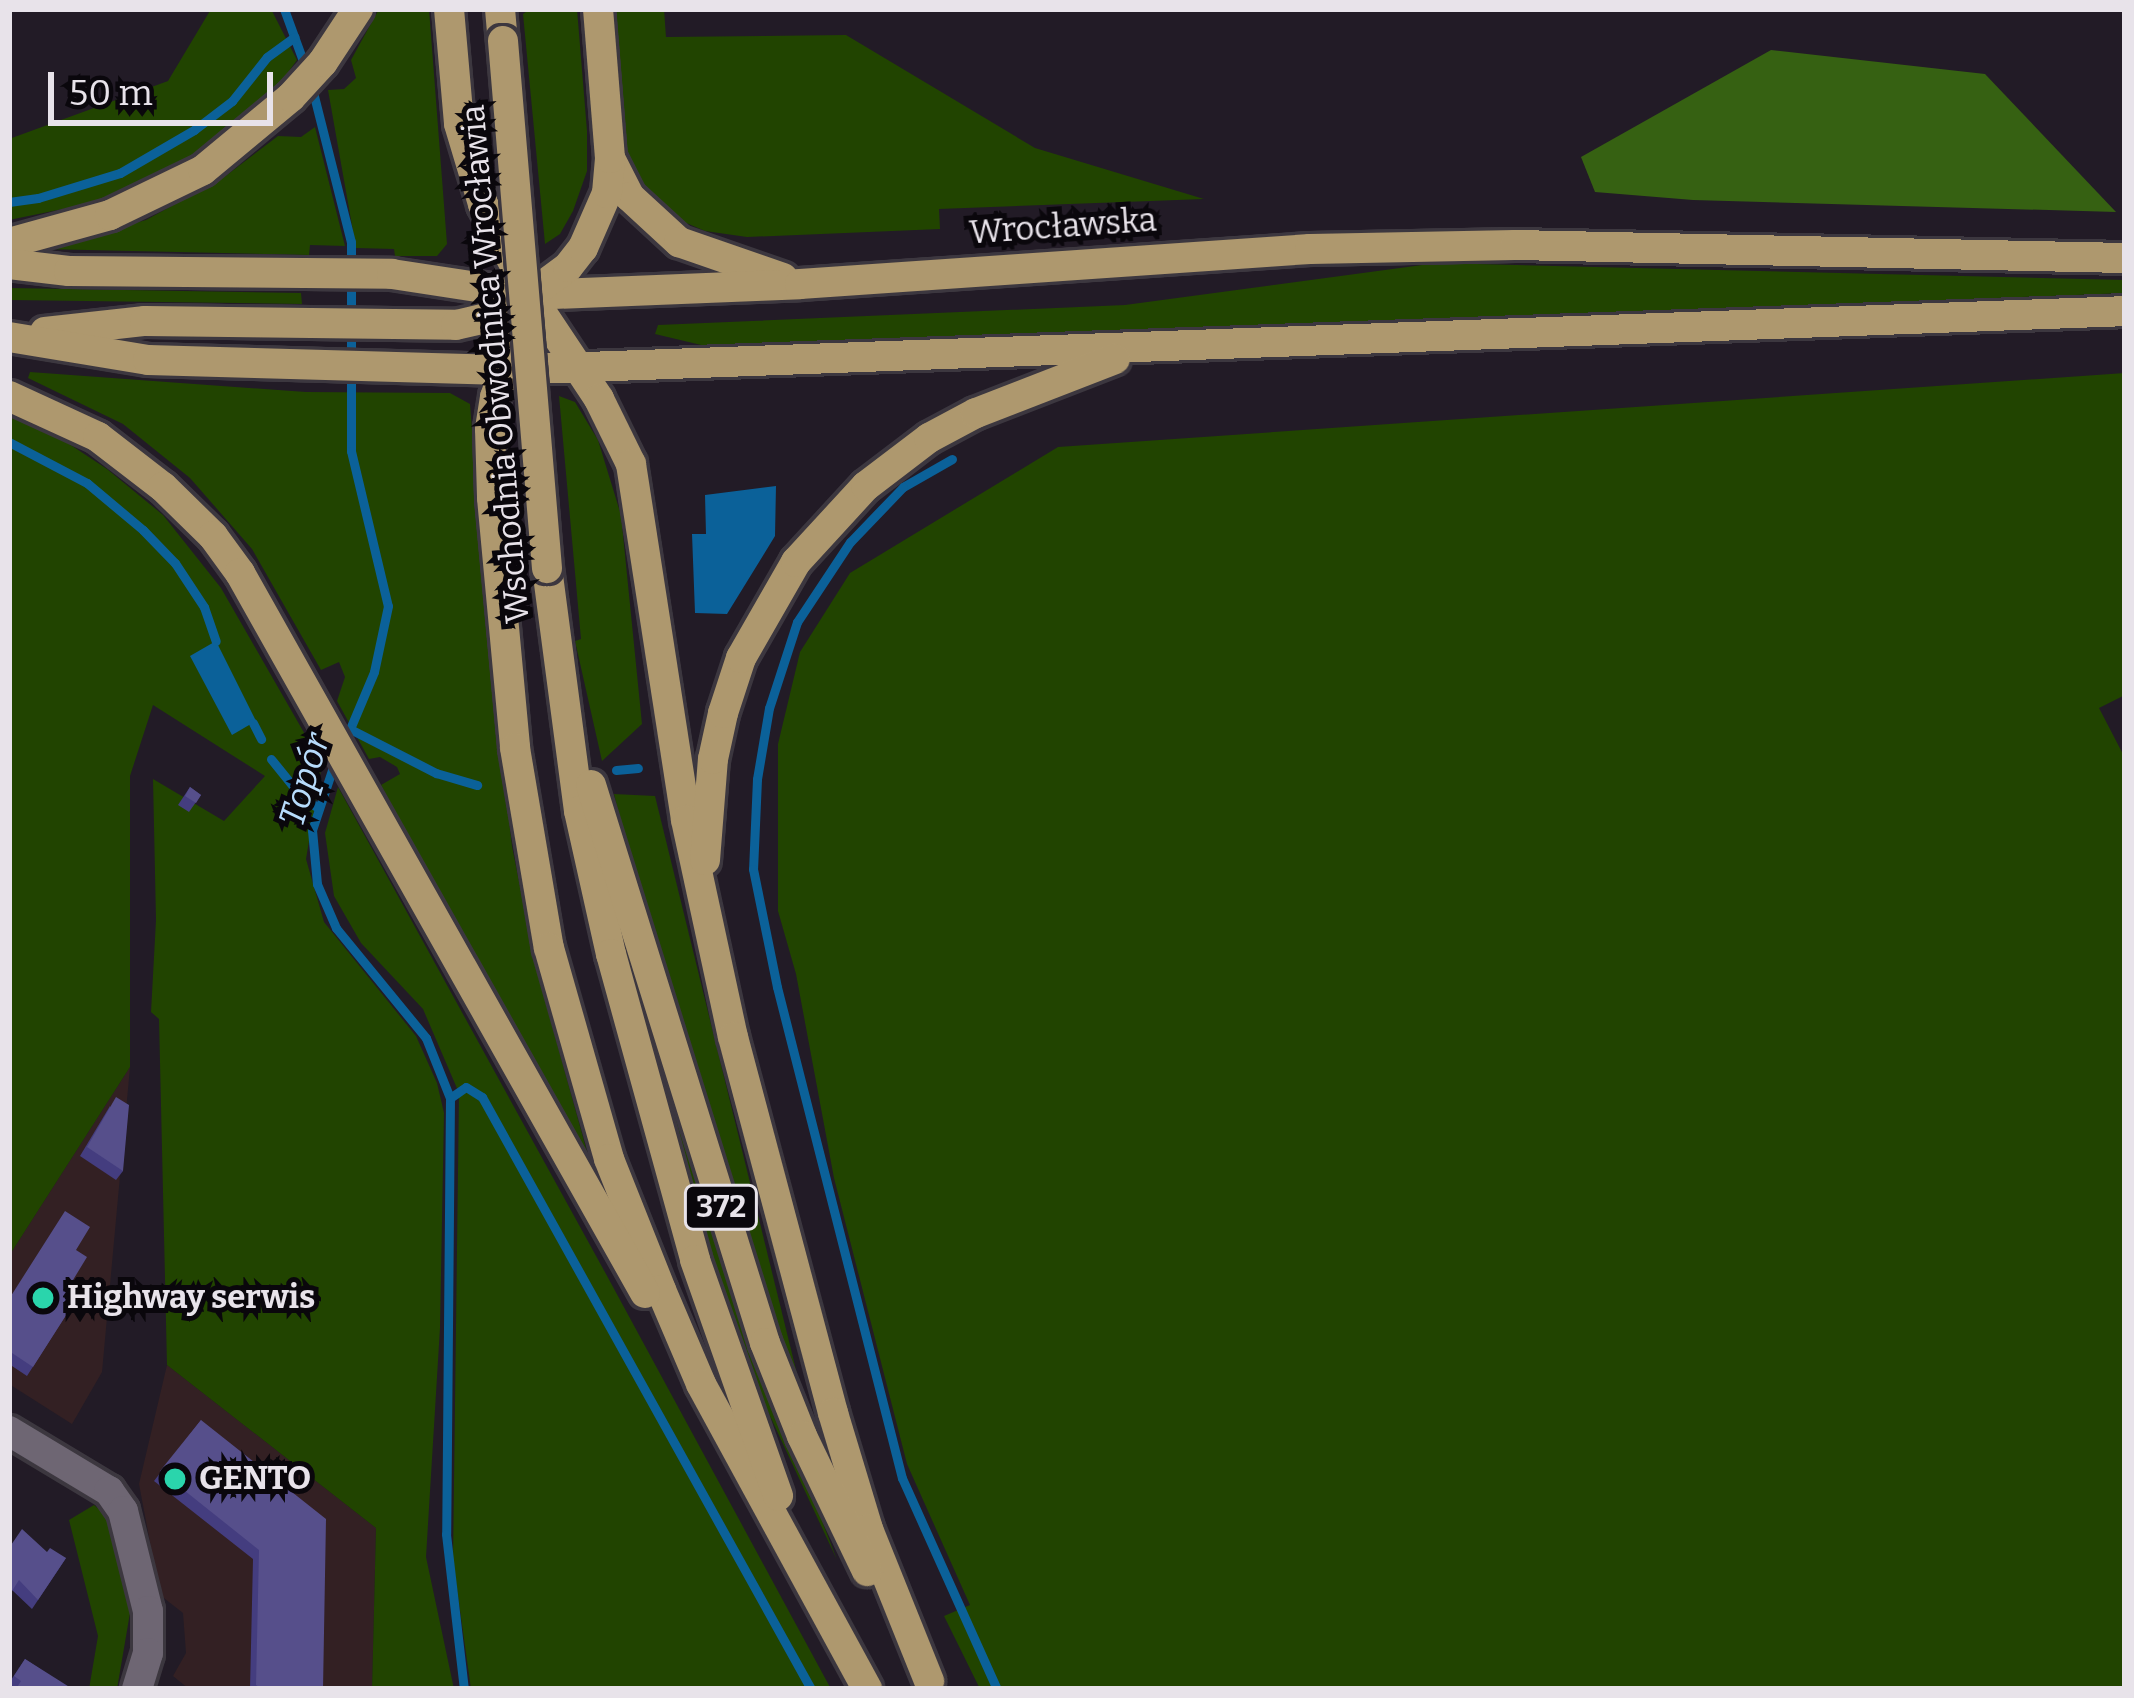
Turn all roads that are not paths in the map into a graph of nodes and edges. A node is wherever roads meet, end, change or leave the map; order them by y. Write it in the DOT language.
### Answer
graph roads {
  1 [pos="358,9"];
  2 [pos="449,9"];
  3 [pos="500,9"];
  4 [pos="598,9"];
  5 [pos="610,158"];
  6 [pos="9,243"];
  7 [pos="2125,258"];
  8 [pos="9,264"];
  9 [pos="800,284"];
  10 [pos="530,295"];
  11 [pos="2125,311"];
  12 [pos="9,336"];
  13 [pos="1138,351"];
  14 [pos="580,369"];
  15 [pos="505,370"];
  16 [pos="9,396"];
  17 [pos="568,711"];
  18 [pos="703,897"];
  19 [pos="700,1384"];
  20 [pos="9,1431"];
  21 [pos="823,1607"];
  22 [pos="931,1685"];
  23 [pos="137,1689"];
  24 [pos="867,1689"];
  1 -- 6 [label="main road"];
  2 -- 10 [label="main road"];
  3 -- 17 [label="main road, Wschodnia Obwodnica Wrocławia / 372, bridge"];
  4 -- 5 [label="main road"];
  5 -- 9 [label="main road"];
  5 -- 10 [label="main road"];
  7 -- 9 [label="main road, Wrocławska"];
  8 -- 10 [label="main road, Wrocławska"];
  9 -- 10 [label="main road, Wrocławska"];
  10 -- 12 [label="main road"];
  10 -- 14 [label="main road"];
  10 -- 15 [label="main road"];
  11 -- 13 [label="main road"];
  12 -- 15 [label="main road"];
  13 -- 14 [label="main road"];
  13 -- 18 [label="main road"];
  14 -- 15 [label="main road"];
  14 -- 18 [label="main road"];
  15 -- 19 [label="main road"];
  16 -- 19 [label="main road"];
  17 -- 21 [label="main road, Wschodnia Obwodnica Wrocławia / 372"];
  17 -- 22 [label="main road, Wschodnia Obwodnica Wrocławia / 372"];
  18 -- 22 [label="main road"];
  19 -- 21 [label="main road"];
  20 -- 23 [label="street"];
  21 -- 24 [label="main road, 372"];
}
